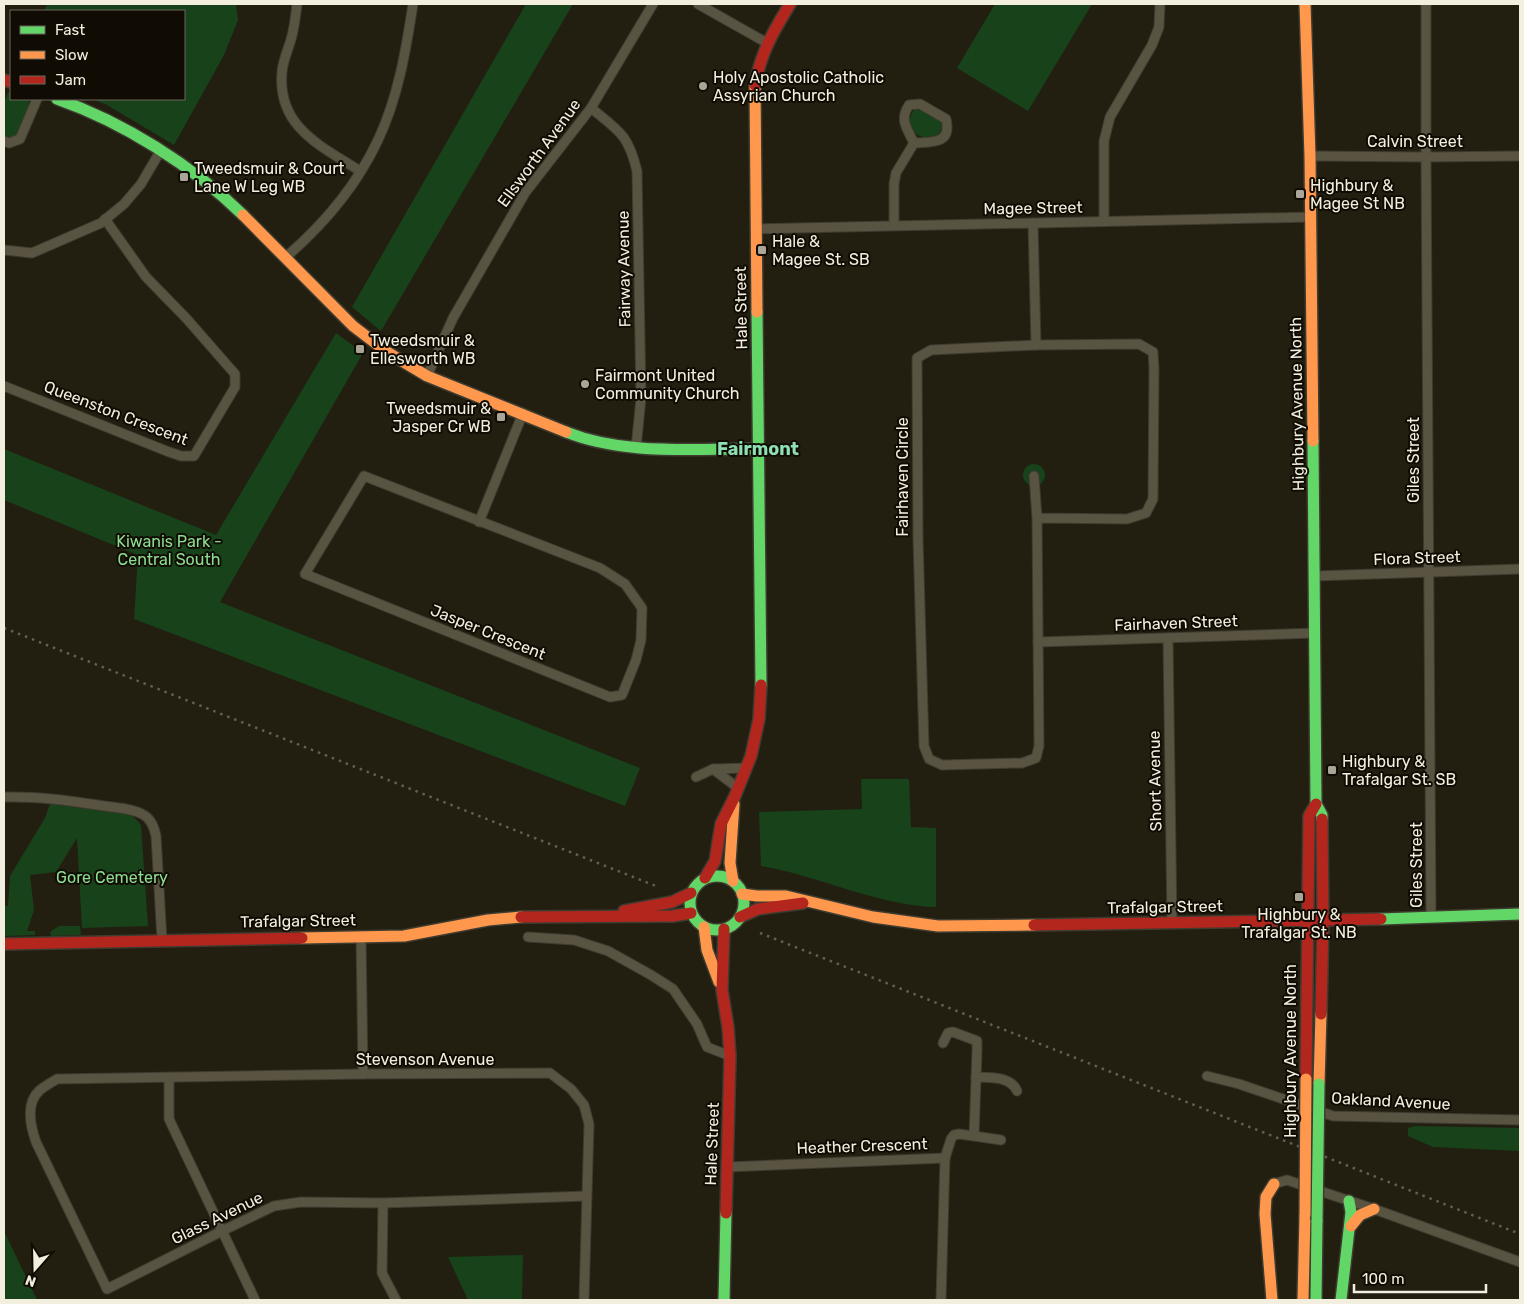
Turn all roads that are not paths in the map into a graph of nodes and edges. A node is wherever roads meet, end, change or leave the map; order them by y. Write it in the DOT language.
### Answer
graph roads {
  1 [pos="297,4"];
  2 [pos="413,4"];
  3 [pos="653,4"];
  4 [pos="698,4"];
  5 [pos="790,4"];
  6 [pos="1160,4"];
  7 [pos="1305,4"];
  8 [pos="1426,4"];
  9 [pos="768,43"];
  10 [pos="37,100"];
  11 [pos="60,100"];
  12 [pos="591,108"];
  13 [pos="4,141"];
  14 [pos="914,143"];
  15 [pos="161,150"];
  16 [pos="1310,156"];
  17 [pos="1520,156"];
  18 [pos="1426,157"];
  19 [pos="360,171"];
  20 [pos="1311,217"];
  21 [pos="105,219"];
  22 [pos="1104,221"];
  23 [pos="1033,223"];
  24 [pos="894,226"];
  25 [pos="756,229"];
  26 [pos="4,250"];
  27 [pos="286,257"];
  28 [pos="1036,345"];
  29 [pos="427,376"];
  30 [pos="4,386"];
  31 [pos="523,413"];
  32 [pos="636,448"];
  33 [pos="759,450"];
  34 [pos="1034,476"];
  35 [pos="1037,518"];
  36 [pos="479,522"];
  37 [pos="1520,569"];
  38 [pos="1428,573"];
  39 [pos="1315,576"];
  40 [pos="1315,633"];
  41 [pos="1168,638"];
  42 [pos="1038,642"];
  43 [pos="713,768"];
  44 [pos="746,768"];
  45 [pos="696,777"];
  46 [pos="737,792"];
  47 [pos="4,797"];
  48 [pos="1316,804"];
  49 [pos="705,878"];
  50 [pos="733,882"];
  51 [pos="691,893"];
  52 [pos="742,894"];
  53 [pos="813,903"];
  54 [pos="691,913"];
  55 [pos="1520,914"];
  56 [pos="592,917"];
  57 [pos="740,917"];
  58 [pos="1431,917"];
  59 [pos="1323,920"];
  60 [pos="1307,921"];
  61 [pos="1172,923"];
  62 [pos="704,927"];
  63 [pos="724,929"];
  64 [pos="361,936"];
  65 [pos="528,938"];
  66 [pos="162,940"];
  67 [pos="4,944"];
  68 [pos="722,990"];
  69 [pos="943,1043"];
  70 [pos="730,1056"];
  71 [pos="363,1074"];
  72 [pos="1207,1076"];
  73 [pos="168,1077"];
  74 [pos="976,1077"];
  75 [pos="57,1079"];
  76 [pos="1017,1091"];
  77 [pos="1520,1120"];
  78 [pos="974,1136"];
  79 [pos="1001,1140"];
  80 [pos="945,1158"];
  81 [pos="727,1166"];
  82 [pos="1274,1184"];
  83 [pos="587,1196"];
  84 [pos="1349,1201"];
  85 [pos="383,1203"];
  86 [pos="1374,1209"];
  87 [pos="1350,1228"];
  88 [pos="222,1231"];
  89 [pos="1520,1262"];
  90 [pos="255,1300"];
  91 [pos="396,1300"];
  92 [pos="584,1300"];
  93 [pos="724,1300"];
  94 [pos="941,1300"];
  95 [pos="1272,1300"];
  96 [pos="1303,1300"];
  97 [pos="1316,1300"];
  98 [pos="1341,1300"];
  1 -- 19 [label="street"];
  2 -- 19 [label="street"];
  3 -- 12 [label="street, Ellsworth Avenue"];
  4 -- 9 [label="street"];
  5 -- 9 [label="main road, Hale Street"];
  6 -- 22 [label="street"];
  7 -- 16 [label="main road, Highbury Avenue North"];
  8 -- 18 [label="street, Giles Street"];
  9 -- 25 [label="main road, Hale Street"];
  10 -- 13 [label="street"];
  11 -- 15 [label="main road"];
  12 -- 29 [label="street, Ellsworth Avenue"];
  12 -- 32 [label="street, Fairway Avenue"];
  14 -- 14 [label="street"];
  14 -- 24 [label="street"];
  15 -- 21 [label="street"];
  15 -- 27 [label="main road"];
  16 -- 18 [label="street, Calvin Street"];
  16 -- 20 [label="main road, Highbury Avenue North"];
  17 -- 18 [label="street, Calvin Street"];
  18 -- 38 [label="street, Giles Street"];
  19 -- 27 [label="street"];
  20 -- 22 [label="street, Magee Street"];
  20 -- 39 [label="main road, Highbury Avenue North"];
  21 -- 26 [label="street"];
  21 -- 30 [label="street, Queenston Crescent"];
  22 -- 23 [label="street, Magee Street"];
  23 -- 24 [label="street, Magee Street"];
  23 -- 28 [label="street"];
  24 -- 25 [label="street, Magee Street"];
  25 -- 33 [label="main road, Hale Street"];
  27 -- 29 [label="main road"];
  28 -- 35 [label="street, Fairhaven Circle"];
  28 -- 42 [label="street, Fairhaven Circle"];
  29 -- 31 [label="main road"];
  31 -- 32 [label="main road"];
  31 -- 36 [label="street"];
  32 -- 33 [label="main road"];
  33 -- 44 [label="main road, Hale Street"];
  34 -- 35 [label="street"];
  35 -- 42 [label="street, Fairhaven Circle"];
  36 -- 36 [label="street, Jasper Crescent"];
  37 -- 38 [label="street, Flora Street"];
  38 -- 39 [label="street, Flora Street"];
  38 -- 58 [label="street, Giles Street"];
  39 -- 40 [label="main road, Highbury Avenue North"];
  40 -- 41 [label="street, Fairhaven Street"];
  40 -- 48 [label="main road, Highbury Avenue North"];
  41 -- 42 [label="street, Fairhaven Street"];
  41 -- 61 [label="street, Short Avenue"];
  43 -- 44 [label="street"];
  43 -- 45 [label="street"];
  43 -- 46 [label="street"];
  44 -- 46 [label="main road, Hale Street"];
  46 -- 49 [label="main road, Hale Street"];
  46 -- 50 [label="main road, Hale Street"];
  47 -- 66 [label="street"];
  48 -- 59 [label="main road, Highbury Avenue North"];
  48 -- 60 [label="main road, Highbury Avenue North"];
  49 -- 50 [label="main road"];
  49 -- 51 [label="main road"];
  50 -- 52 [label="main road"];
  51 -- 54 [label="main road"];
  51 -- 56 [label="main road, Trafalgar Street"];
  52 -- 53 [label="main road, Trafalgar Street"];
  52 -- 57 [label="main road"];
  53 -- 57 [label="main road, Trafalgar Street"];
  53 -- 61 [label="main road, Trafalgar Street"];
  54 -- 56 [label="main road, Trafalgar Street"];
  54 -- 62 [label="main road"];
  55 -- 58 [label="main road, Trafalgar Street"];
  56 -- 64 [label="main road, Trafalgar Street"];
  57 -- 63 [label="main road"];
  58 -- 59 [label="main road, Trafalgar Street"];
  59 -- 60 [label="main road, Trafalgar Street"];
  59 -- 97 [label="main road, Highbury Avenue North, bridge"];
  60 -- 61 [label="main road, Trafalgar Street"];
  60 -- 96 [label="main road, Highbury Avenue North, bridge"];
  62 -- 63 [label="main road"];
  62 -- 68 [label="main road, Hale Street"];
  63 -- 68 [label="main road, Hale Street"];
  64 -- 66 [label="main road, Trafalgar Street"];
  64 -- 71 [label="street, Stevenson Avenue"];
  65 -- 70 [label="street"];
  66 -- 67 [label="main road, Trafalgar Street"];
  68 -- 70 [label="main road, Hale Street"];
  69 -- 74 [label="street"];
  70 -- 81 [label="main road, Hale Street"];
  71 -- 73 [label="street, Stevenson Avenue"];
  71 -- 83 [label="street, Stevenson Avenue"];
  72 -- 77 [label="street, Oakland Avenue"];
  73 -- 75 [label="street, Stevenson Avenue"];
  73 -- 88 [label="street"];
  74 -- 76 [label="street"];
  74 -- 78 [label="street"];
  75 -- 88 [label="street, Glass Avenue"];
  78 -- 79 [label="street"];
  78 -- 80 [label="street"];
  80 -- 81 [label="street, Heather Crescent"];
  80 -- 94 [label="street, Heather Crescent"];
  81 -- 93 [label="main road, Hale Street"];
  82 -- 84 [label="street"];
  82 -- 95 [label="main road"];
  83 -- 85 [label="street, Glass Avenue"];
  83 -- 92 [label="street, Stevenson Avenue"];
  84 -- 86 [label="street"];
  84 -- 87 [label="main road"];
  85 -- 88 [label="street, Glass Avenue"];
  85 -- 91 [label="street"];
  86 -- 87 [label="main road"];
  86 -- 89 [label="street"];
  87 -- 98 [label="main road"];
  88 -- 90 [label="street"];
}
